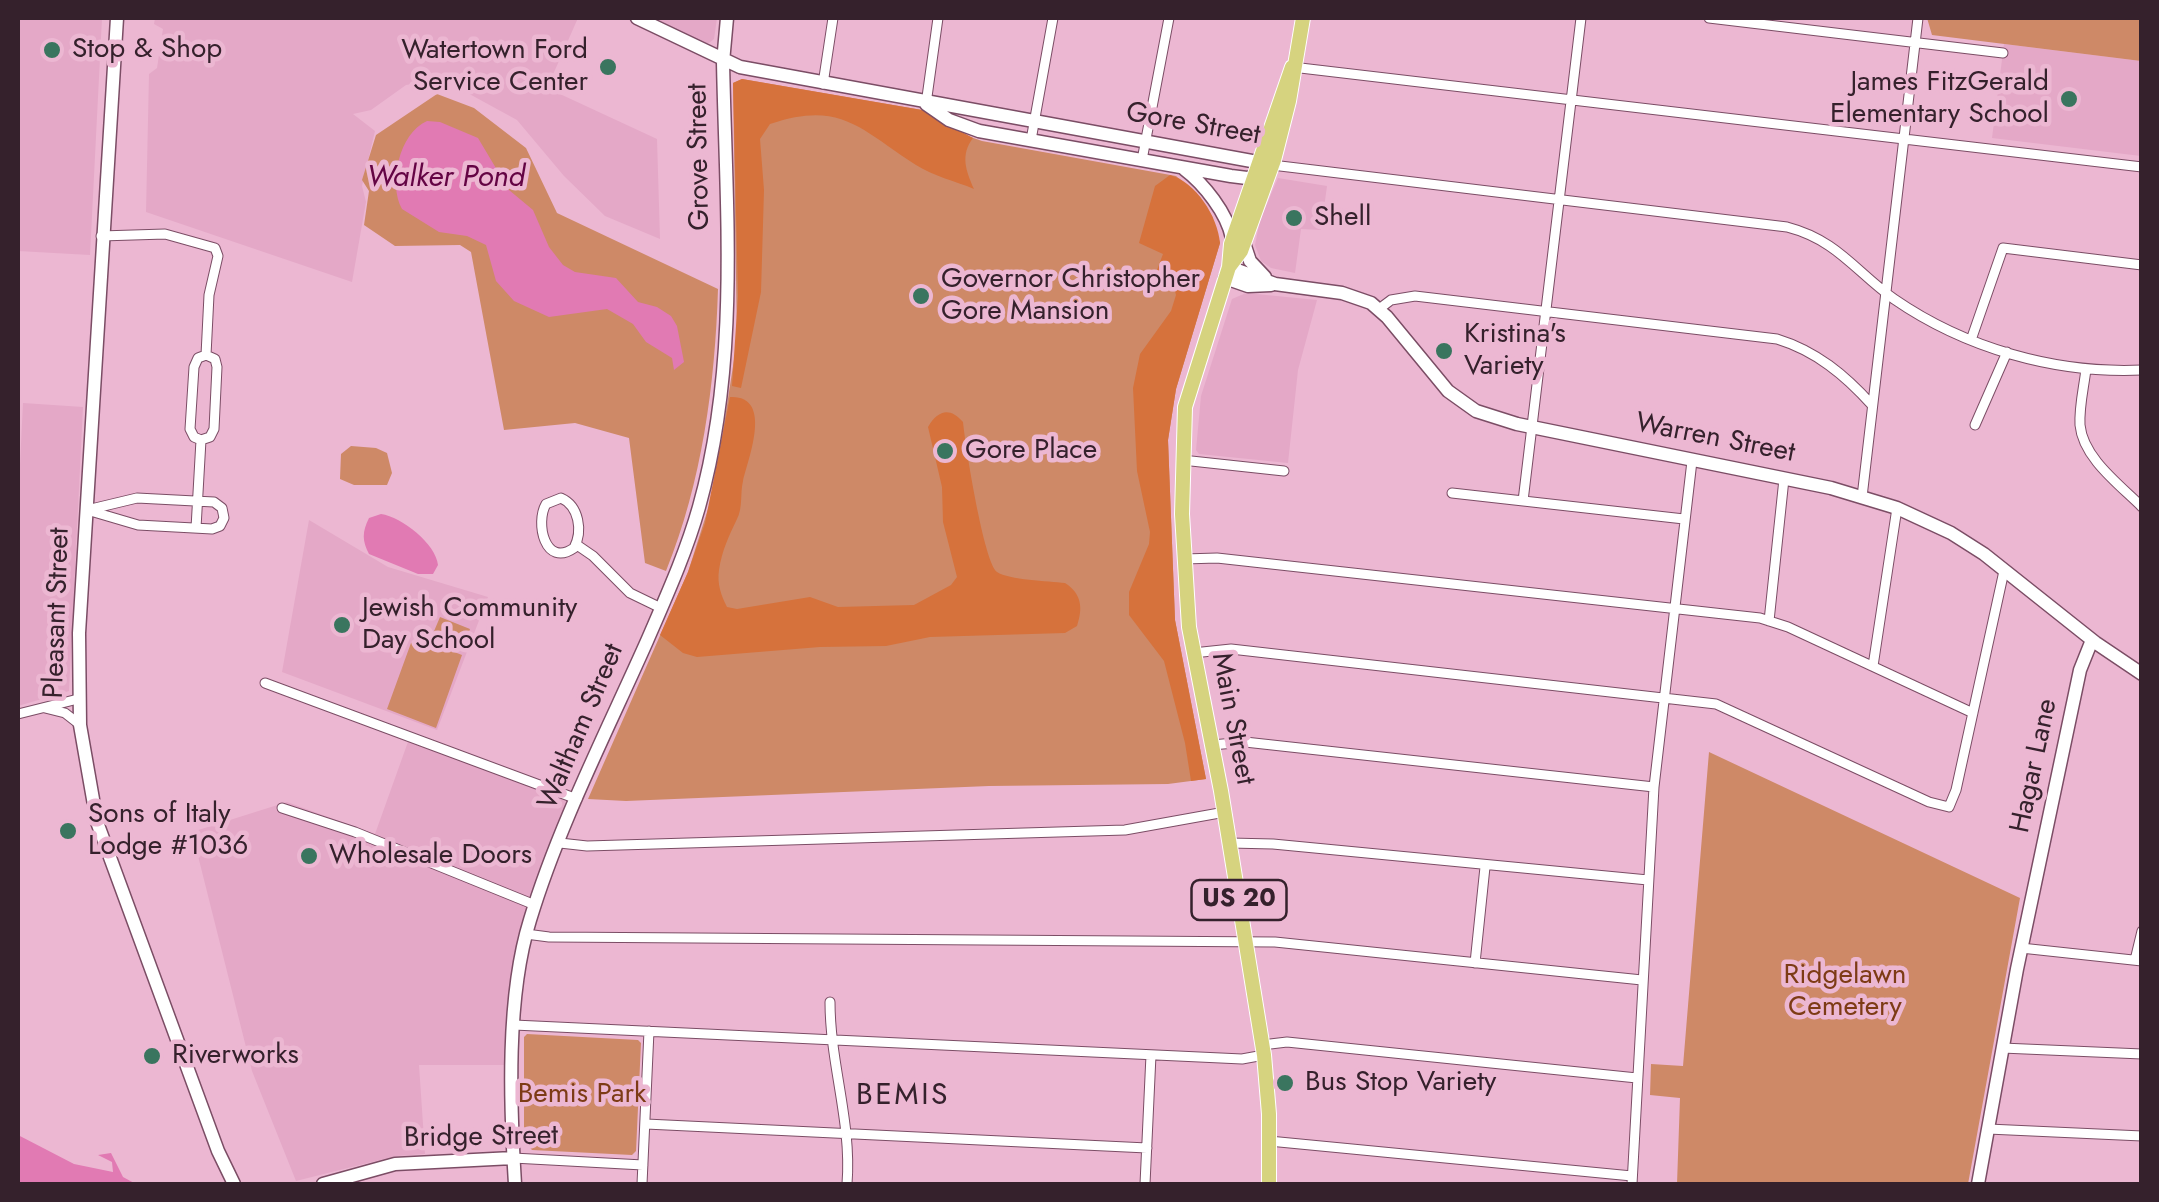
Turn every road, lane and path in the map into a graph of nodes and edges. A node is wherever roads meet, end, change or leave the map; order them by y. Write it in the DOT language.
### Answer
graph roads {
  1 [pos="117,18"];
  2 [pos="637,18"];
  3 [pos="727,18"];
  4 [pos="833,18"];
  5 [pos="938,18"];
  6 [pos="1053,18"];
  7 [pos="1169,18"];
  8 [pos="1303,18"];
  9 [pos="1581,18"];
  10 [pos="1709,18"];
  11 [pos="1918,18"];
  12 [pos="1915,42"];
  13 [pos="2003,53"];
  14 [pos="723,62"];
  15 [pos="1292,68"];
  16 [pos="823,84"];
  17 [pos="1571,100"];
  18 [pos="926,104"];
  19 [pos="1034,121"];
  20 [pos="1904,139"];
  21 [pos="1031,140"];
  22 [pos="1146,142"];
  23 [pos="1142,160"];
  24 [pos="2142,166"];
  25 [pos="1182,168"];
  26 [pos="1263,168"];
  27 [pos="1560,200"];
  28 [pos="102,236"];
  29 [pos="1238,241"];
  30 [pos="2142,265"];
  31 [pos="1227,273"];
  32 [pos="1275,284"];
  33 [pos="1886,292"];
  34 [pos="728,294"];
  35 [pos="1378,309"];
  36 [pos="1547,311"];
  37 [pos="1971,340"];
  38 [pos="2006,352"];
  39 [pos="206,355"];
  40 [pos="2086,369"];
  41 [pos="2142,370"];
  42 [pos="1872,405"];
  43 [pos="1975,424"];
  44 [pos="1534,428"];
  45 [pos="201,440"];
  46 [pos="1182,460"];
  47 [pos="1692,460"];
  48 [pos="1284,470"];
  49 [pos="1784,479"];
  50 [pos="1452,493"];
  51 [pos="1862,497"];
  52 [pos="198,501"];
  53 [pos="1523,501"];
  54 [pos="2142,507"];
  55 [pos="1896,508"];
  56 [pos="87,510"];
  57 [pos="1684,520"];
  58 [pos="196,528"];
  59 [pos="577,545"];
  60 [pos="1184,559"];
  61 [pos="2004,570"];
  62 [pos="661,608"];
  63 [pos="1674,609"];
  64 [pos="1769,620"];
  65 [pos="2092,640"];
  66 [pos="1194,652"];
  67 [pos="1873,666"];
  68 [pos="2142,674"];
  69 [pos="265,683"];
  70 [pos="1664,698"];
  71 [pos="78,699"];
  72 [pos="37,708"];
  73 [pos="1972,713"];
  74 [pos="18,714"];
  75 [pos="80,725"];
  76 [pos="1212,745"];
  77 [pos="1654,787"];
  78 [pos="577,800"];
  79 [pos="282,808"];
  80 [pos="1225,812"];
  81 [pos="560,843"];
  82 [pos="1230,844"];
  83 [pos="1486,866"];
  84 [pos="1648,880"];
  85 [pos="535,905"];
  86 [pos="2142,930"];
  87 [pos="526,934"];
  88 [pos="1246,943"];
  89 [pos="2021,948"];
  90 [pos="2138,961"];
  91 [pos="1476,963"];
  92 [pos="1642,980"];
  93 [pos="830,1002"];
  94 [pos="514,1026"];
  95 [pos="649,1031"];
  96 [pos="830,1040"];
  97 [pos="2002,1048"];
  98 [pos="1263,1050"];
  99 [pos="2142,1054"];
  100 [pos="1151,1055"];
  101 [pos="1637,1078"];
  102 [pos="646,1124"];
  103 [pos="1988,1129"];
  104 [pos="847,1132"];
  105 [pos="2142,1136"];
  106 [pos="1269,1141"];
  107 [pos="1147,1148"];
  108 [pos="513,1158"];
  109 [pos="643,1165"];
  110 [pos="1632,1180"];
  111 [pos="234,1184"];
  112 [pos="323,1184"];
  113 [pos="515,1184"];
  114 [pos="642,1184"];
  115 [pos="848,1184"];
  116 [pos="1145,1184"];
  117 [pos="1268,1184"];
  118 [pos="1978,1184"];
  1 -- 28 [label="street, Pleasant Street"];
  2 -- 14 [label="street, Gore Street"];
  3 -- 14 [label="street, Grove Street"];
  4 -- 16 [label="street"];
  5 -- 18 [label="street"];
  6 -- 19 [label="street"];
  7 -- 22 [label="street"];
  8 -- 15 [label="main road, Main Street / US 20"];
  9 -- 17 [label="street"];
  10 -- 12 [label="street"];
  11 -- 12 [label="street"];
  12 -- 13 [label="street"];
  12 -- 20 [label="street"];
  14 -- 16 [label="street, Gore Street"];
  14 -- 34 [label="street, Grove Street"];
  15 -- 17 [label="street"];
  15 -- 26 [label="main road, Main Street / US 20"];
  16 -- 18 [label="street, Gore Street"];
  17 -- 20 [label="street"];
  17 -- 27 [label="street"];
  18 -- 19 [label="street, Gore Street"];
  18 -- 21 [label="street, Gore Street"];
  19 -- 21 [label="street"];
  19 -- 22 [label="street, Gore Street"];
  20 -- 24 [label="street"];
  20 -- 33 [label="street"];
  21 -- 23 [label="street, Gore Street"];
  22 -- 23 [label="street"];
  22 -- 26 [label="street, Gore Street"];
  23 -- 25 [label="street, Gore Street"];
  25 -- 26 [label="street, Gore Street"];
  25 -- 29 [label="street"];
  26 -- 27 [label="street"];
  26 -- 29 [label="main road, Main Street / US 20"];
  27 -- 33 [label="street"];
  27 -- 36 [label="street"];
  28 -- 39 [label="street"];
  28 -- 56 [label="street, Pleasant Street"];
  29 -- 31 [label="main road, Main Street / US 20"];
  29 -- 32 [label="street"];
  30 -- 37 [label="street"];
  31 -- 32 [label="street"];
  31 -- 46 [label="main road, Main Street / US 20"];
  32 -- 35 [label="street"];
  33 -- 37 [label="street"];
  33 -- 42 [label="street"];
  34 -- 62 [label="street, Waltham Street"];
  35 -- 36 [label="street"];
  35 -- 44 [label="street, Warren Street"];
  36 -- 42 [label="street"];
  36 -- 44 [label="street"];
  37 -- 38 [label="street"];
  38 -- 40 [label="street"];
  38 -- 43 [label="street"];
  39 -- 45 [label="street"];
  39 -- 45 [label="street"];
  40 -- 41 [label="street"];
  40 -- 54 [label="street"];
  42 -- 51 [label="street"];
  44 -- 47 [label="street, Warren Street"];
  44 -- 53 [label="street"];
  45 -- 52 [label="street"];
  46 -- 48 [label="street"];
  46 -- 60 [label="main road, Main Street / US 20"];
  47 -- 49 [label="street, Warren Street"];
  47 -- 57 [label="street"];
  49 -- 51 [label="street, Warren Street"];
  49 -- 64 [label="street"];
  50 -- 53 [label="street"];
  51 -- 55 [label="street, Warren Street"];
  52 -- 56 [label="street"];
  52 -- 58 [label="street"];
  52 -- 58 [label="street"];
  53 -- 57 [label="street"];
  55 -- 61 [label="street, Warren Street"];
  55 -- 67 [label="street"];
  56 -- 58 [label="street"];
  56 -- 71 [label="street, Pleasant Street"];
  57 -- 63 [label="street"];
  59 -- 59 [label="street"];
  59 -- 62 [label="street"];
  60 -- 63 [label="street"];
  60 -- 66 [label="main road, Main Street / US 20"];
  61 -- 65 [label="street, Warren Street"];
  61 -- 73 [label="street"];
  62 -- 78 [label="street, Waltham Street"];
  63 -- 64 [label="street"];
  63 -- 70 [label="street"];
  64 -- 67 [label="street"];
  65 -- 68 [label="street, Warren Street"];
  65 -- 89 [label="street, Hagar Lane"];
  66 -- 70 [label="street"];
  66 -- 76 [label="main road, Main Street / US 20"];
  67 -- 73 [label="street"];
  69 -- 78 [label="street"];
  70 -- 73 [label="street"];
  70 -- 77 [label="street"];
  71 -- 72 [label="street"];
  71 -- 75 [label="street, Pleasant Street"];
  72 -- 74 [label="street"];
  72 -- 75 [label="street"];
  75 -- 111 [label="street, Pleasant Street"];
  76 -- 77 [label="street"];
  76 -- 80 [label="main road, Main Street / US 20"];
  77 -- 84 [label="street"];
  78 -- 81 [label="street, Waltham Street"];
  79 -- 85 [label="street"];
  80 -- 81 [label="street"];
  80 -- 82 [label="main road, Main Street / US 20"];
  81 -- 85 [label="street, Waltham Street"];
  82 -- 83 [label="street"];
  82 -- 88 [label="main road, Main Street / US 20"];
  83 -- 84 [label="street"];
  83 -- 91 [label="street"];
  84 -- 92 [label="street"];
  85 -- 87 [label="street, Waltham Street"];
  86 -- 90 [label="street"];
  87 -- 88 [label="street"];
  87 -- 94 [label="street, Waltham Street"];
  88 -- 91 [label="street"];
  88 -- 98 [label="main road, Main Street / US 20"];
  89 -- 90 [label="street"];
  89 -- 97 [label="street"];
  91 -- 92 [label="street"];
  92 -- 101 [label="street"];
  93 -- 96 [label="street"];
  94 -- 95 [label="street"];
  94 -- 108 [label="street, Waltham Street"];
  95 -- 96 [label="street"];
  95 -- 102 [label="street"];
  96 -- 100 [label="street"];
  96 -- 104 [label="street"];
  97 -- 99 [label="street"];
  97 -- 103 [label="street"];
  98 -- 100 [label="street"];
  98 -- 101 [label="street"];
  98 -- 106 [label="main road, Main Street / US 20"];
  100 -- 107 [label="street"];
  101 -- 110 [label="street"];
  102 -- 104 [label="street"];
  102 -- 109 [label="street"];
  103 -- 105 [label="street"];
  103 -- 118 [label="street"];
  104 -- 107 [label="street"];
  104 -- 115 [label="street"];
  106 -- 110 [label="street"];
  106 -- 117 [label="main road, Main Street / US 20"];
  107 -- 116 [label="street"];
  108 -- 109 [label="street, Bridge Street"];
  108 -- 112 [label="street, Bridge Street"];
  108 -- 113 [label="street, Waltham Street"];
  109 -- 114 [label="street"];
}
